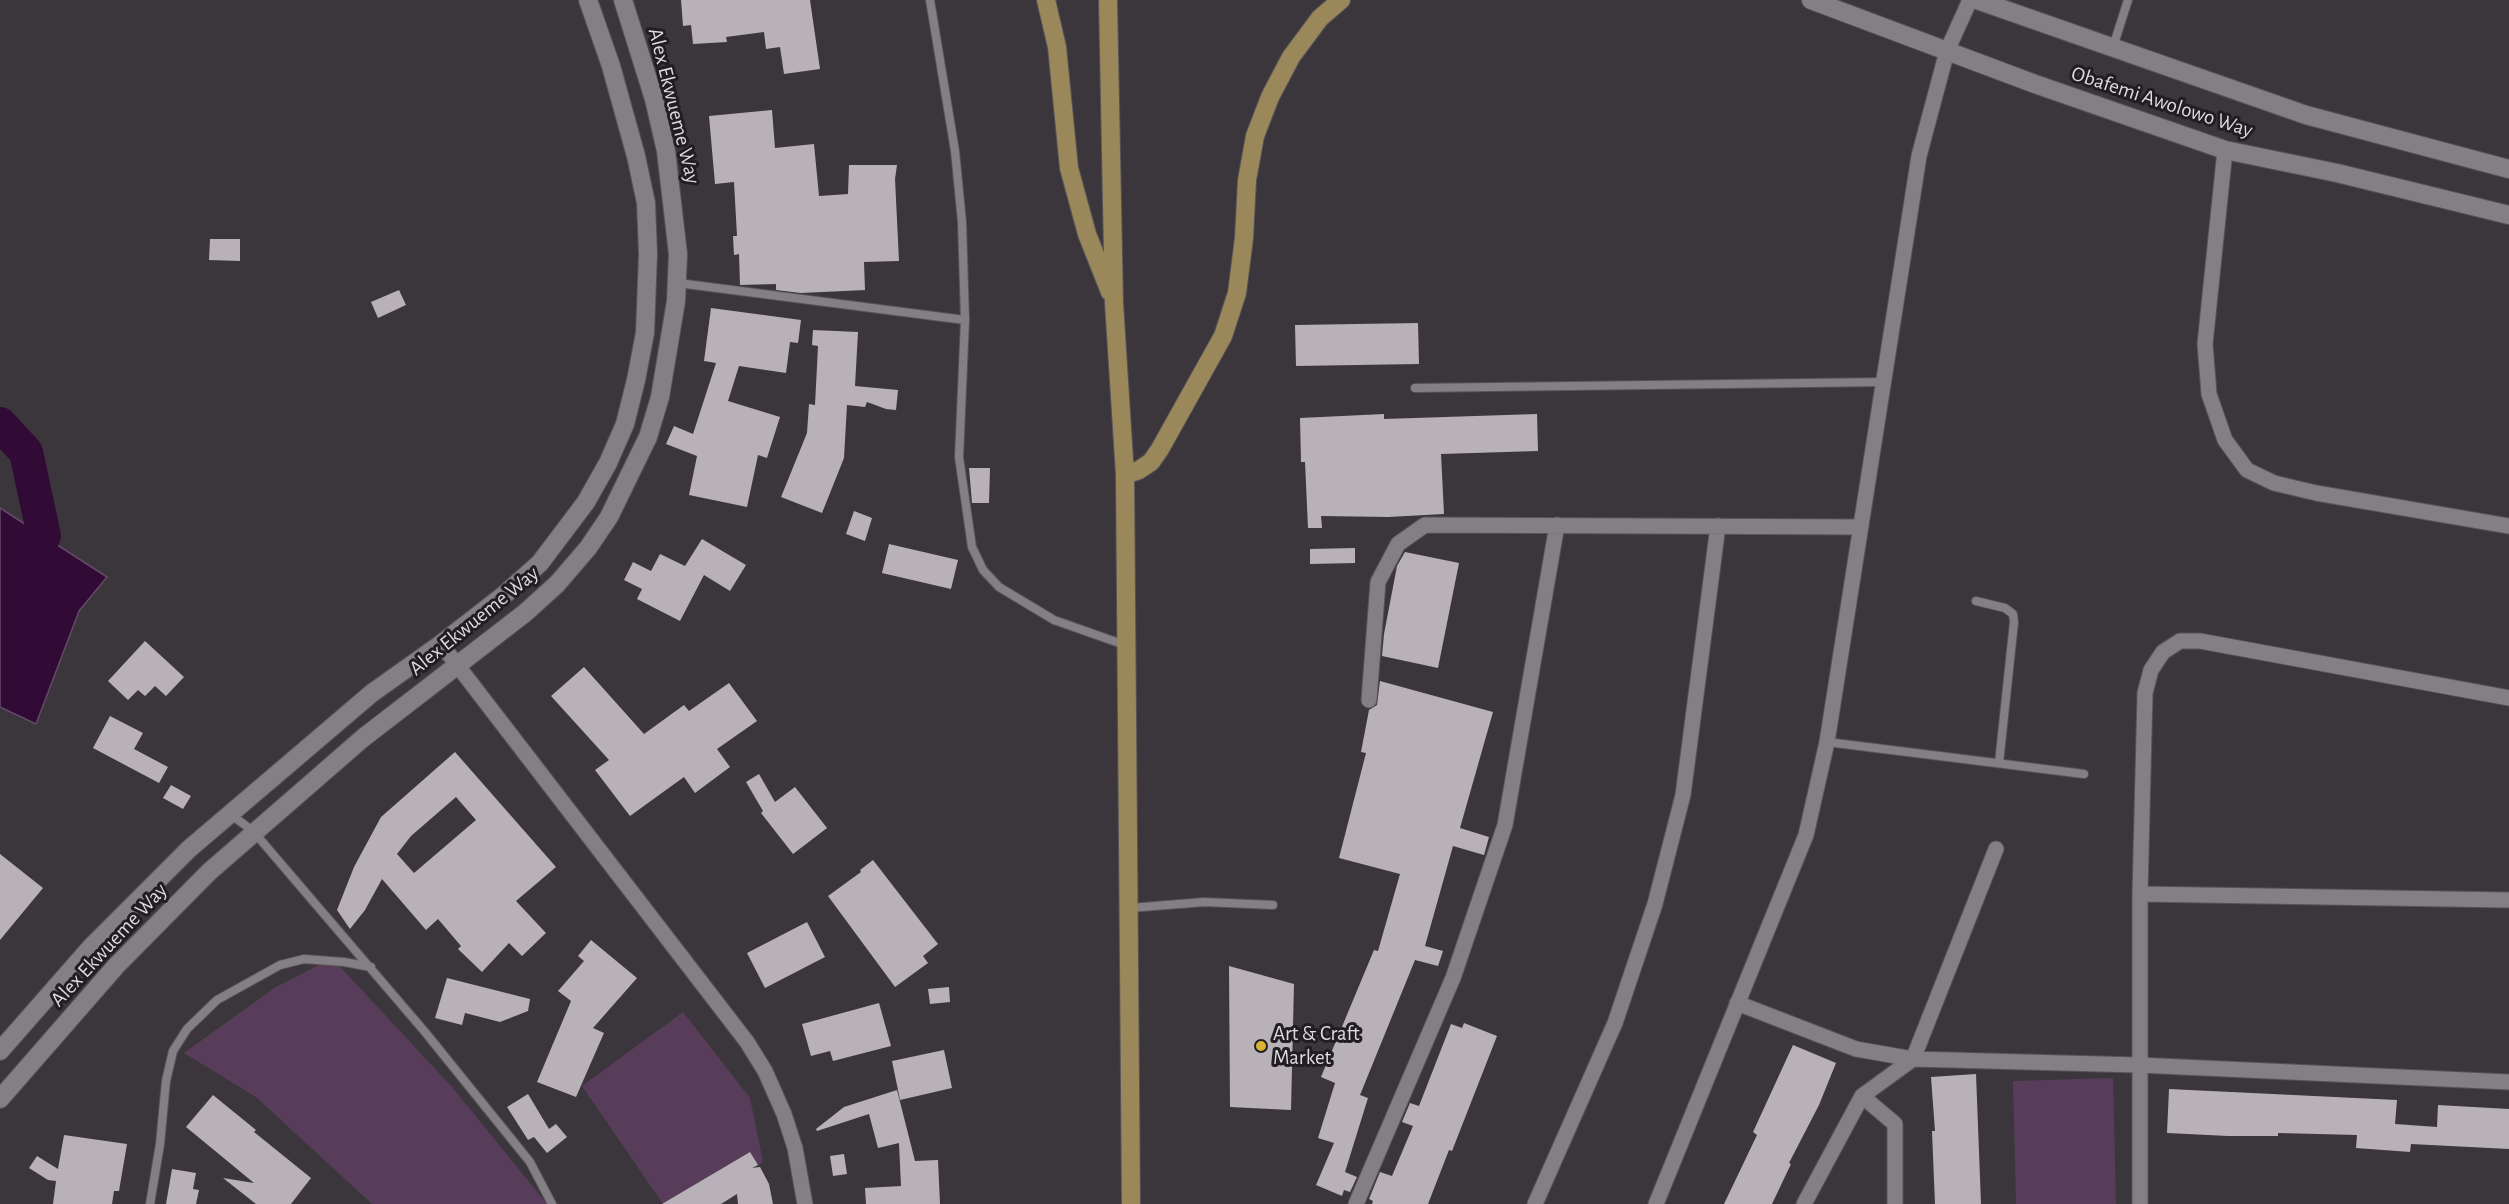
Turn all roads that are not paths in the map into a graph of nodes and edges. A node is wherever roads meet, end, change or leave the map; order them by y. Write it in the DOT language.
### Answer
graph roads {
  1 [pos="588,0"];
  2 [pos="623,0"];
  3 [pos="930,0"];
  4 [pos="1046,0"];
  5 [pos="1108,0"];
  6 [pos="1341,0"];
  7 [pos="1811,0"];
  8 [pos="1970,0"];
  9 [pos="1977,0"];
  10 [pos="2128,0"];
  11 [pos="2113,47"];
  12 [pos="1947,51"];
  13 [pos="2225,150"];
  14 [pos="2509,169"];
  15 [pos="2509,215"];
  16 [pos="677,283"];
  17 [pos="1114,303"];
  18 [pos="965,320"];
  19 [pos="1884,382"];
  20 [pos="1415,388"];
  21 [pos="1125,475"];
  22 [pos="1557,525"];
  23 [pos="1718,526"];
  24 [pos="2509,526"];
  25 [pos="1862,527"];
  26 [pos="1976,601"];
  27 [pos="441,644"];
  28 [pos="1127,646"];
  29 [pos="457,666"];
  30 [pos="2509,698"];
  31 [pos="1369,700"];
  32 [pos="1827,742"];
  33 [pos="1999,763"];
  34 [pos="2084,774"];
  35 [pos="230,814"];
  36 [pos="253,831"];
  37 [pos="1996,849"];
  38 [pos="2140,894"];
  39 [pos="2509,900"];
  40 [pos="1273,905"];
  41 [pos="1130,908"];
  42 [pos="371,968"];
  43 [pos="1737,1003"];
  44 [pos="0,1051"];
  45 [pos="1913,1059"];
  46 [pos="2138,1065"];
  47 [pos="2509,1082"];
  48 [pos="1862,1096"];
  49 [pos="0,1099"];
  50 [pos="150,1204"];
  51 [pos="552,1204"];
  52 [pos="805,1204"];
  53 [pos="1131,1204"];
  54 [pos="1356,1204"];
  55 [pos="1535,1204"];
  56 [pos="1656,1204"];
  57 [pos="1804,1204"];
  58 [pos="1894,1204"];
  59 [pos="2140,1204"];
  1 -- 27 [label="street, Alex Ekwueme Way"];
  2 -- 16 [label="street, Alex Ekwueme Way"];
  3 -- 18 [label="lane"];
  4 -- 17 [label="main road"];
  5 -- 17 [label="main road"];
  6 -- 21 [label="main road"];
  7 -- 12 [label="street, Obafemi Awolowo Way"];
  8 -- 12 [label="street"];
  9 -- 11 [label="street, Obafemi Awolowo Way"];
  10 -- 11 [label="lane"];
  11 -- 14 [label="street, Obafemi Awolowo Way"];
  12 -- 13 [label="street, Obafemi Awolowo Way"];
  12 -- 19 [label="street"];
  13 -- 15 [label="street, Obafemi Awolowo Way"];
  13 -- 24 [label="street"];
  16 -- 18 [label="lane"];
  16 -- 29 [label="street, Alex Ekwueme Way"];
  17 -- 21 [label="main road"];
  18 -- 28 [label="lane"];
  19 -- 20 [label="lane"];
  19 -- 25 [label="street"];
  21 -- 28 [label="main road"];
  22 -- 23 [label="street"];
  22 -- 31 [label="street"];
  22 -- 54 [label="street"];
  23 -- 25 [label="street"];
  23 -- 55 [label="street"];
  25 -- 32 [label="street"];
  26 -- 33 [label="lane"];
  27 -- 29 [label="street"];
  27 -- 35 [label="street, Alex Ekwueme Way"];
  28 -- 41 [label="main road"];
  29 -- 36 [label="street, Alex Ekwueme Way"];
  29 -- 52 [label="street"];
  30 -- 38 [label="street"];
  32 -- 33 [label="lane"];
  32 -- 43 [label="street"];
  33 -- 34 [label="lane"];
  35 -- 36 [label="lane"];
  35 -- 44 [label="street, Alex Ekwueme Way"];
  36 -- 42 [label="lane"];
  36 -- 49 [label="street, Alex Ekwueme Way"];
  37 -- 45 [label="street"];
  38 -- 39 [label="street"];
  38 -- 46 [label="street"];
  40 -- 41 [label="lane"];
  41 -- 53 [label="main road"];
  42 -- 50 [label="lane"];
  42 -- 51 [label="lane"];
  43 -- 45 [label="street"];
  43 -- 56 [label="street"];
  45 -- 46 [label="street"];
  45 -- 48 [label="street"];
  46 -- 47 [label="street"];
  46 -- 59 [label="street"];
  48 -- 57 [label="street"];
  48 -- 58 [label="street"];
}
